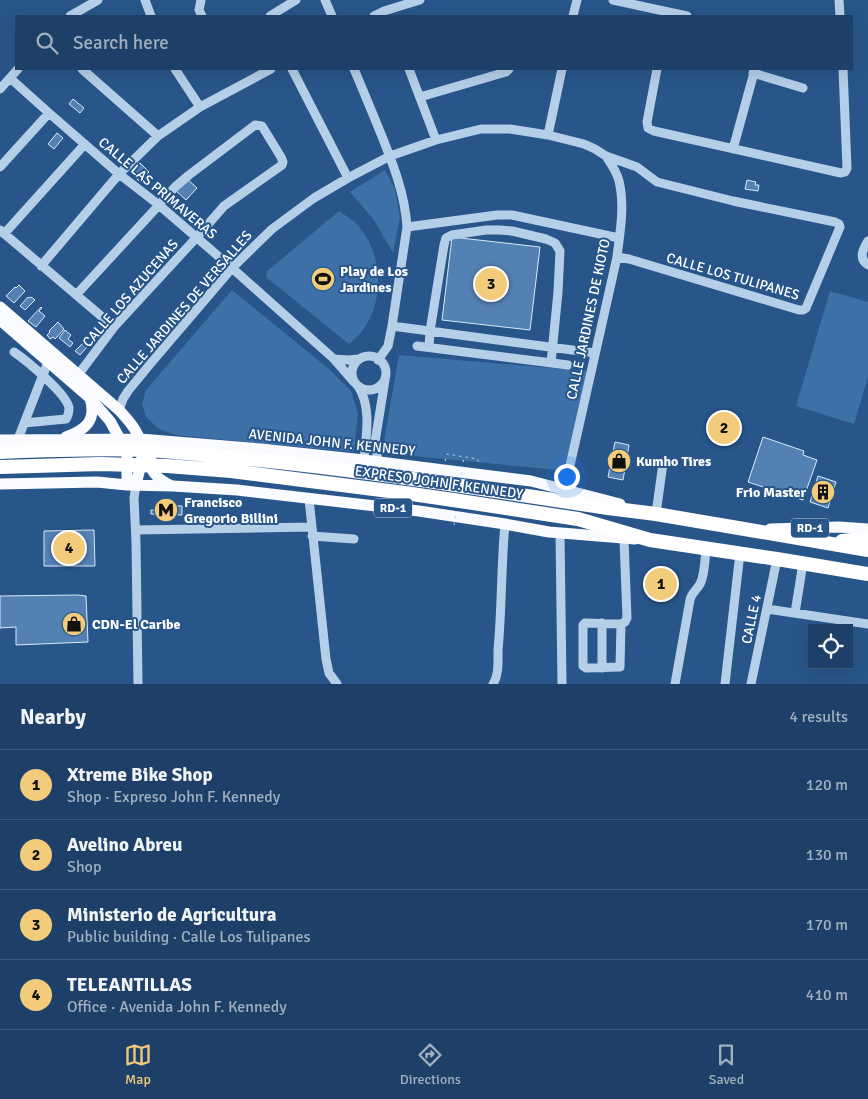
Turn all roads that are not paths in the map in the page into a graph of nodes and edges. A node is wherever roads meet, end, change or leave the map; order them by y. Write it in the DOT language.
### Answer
graph roads {
  1 [pos="98,0"];
  2 [pos="146,0"];
  3 [pos="201,0"];
  4 [pos="296,0"];
  5 [pos="325,0"];
  6 [pos="420,0"];
  7 [pos="576,0"];
  8 [pos="614,0"];
  9 [pos="839,0"];
  10 [pos="386,14"];
  11 [pos="668,14"];
  12 [pos="72,15"];
  13 [pos="151,15"];
  14 [pos="201,15"];
  15 [pos="272,15"];
  16 [pos="332,15"];
  17 [pos="573,15"];
  18 [pos="840,15"];
  19 [pos="17,70"];
  20 [pos="83,70"];
  21 [pos="176,70"];
  22 [pos="269,70"];
  23 [pos="293,70"];
  24 [pos="354,70"];
  25 [pos="409,70"];
  26 [pos="508,70"];
  27 [pos="562,70"];
  28 [pos="657,70"];
  29 [pos="842,70"];
  30 [pos="754,71"];
  31 [pos="10,78"];
  32 [pos="803,88"];
  33 [pos="0,89"];
  34 [pos="420,97"];
  35 [pos="200,107"];
  36 [pos="49,113"];
  37 [pos="548,135"];
  38 [pos="158,136"];
  39 [pos="436,140"];
  40 [pos="85,144"];
  41 [pos="734,149"];
  42 [pos="390,156"];
  43 [pos="606,156"];
  44 [pos="0,167"];
  45 [pos="119,174"];
  46 [pos="348,178"];
  47 [pos="159,205"];
  48 [pos="835,222"];
  49 [pos="407,227"];
  50 [pos="2,232"];
  51 [pos="196,238"];
  52 [pos="620,238"];
  53 [pos="868,241"];
  54 [pos="617,257"];
  55 [pos="868,265"];
  56 [pos="41,266"];
  57 [pos="232,268"];
  58 [pos="76,295"];
  59 [pos="0,307"];
  60 [pos="0,320"];
  61 [pos="392,326"];
  62 [pos="114,327"];
  63 [pos="430,331"];
  64 [pos="417,346"];
  65 [pos="429,347"];
  66 [pos="553,347"];
  67 [pos="14,352"];
  68 [pos="595,353"];
  69 [pos="334,359"];
  70 [pos="359,359"];
  71 [pos="378,360"];
  72 [pos="48,362"];
  73 [pos="550,362"];
  74 [pos="568,365"];
  75 [pos="78,374"];
  76 [pos="43,375"];
  77 [pos="385,377"];
  78 [pos="356,384"];
  79 [pos="90,398"];
  80 [pos="119,410"];
  81 [pos="128,420"];
  82 [pos="24,423"];
  83 [pos="18,439"];
  84 [pos="60,439"];
  85 [pos="96,439"];
  86 [pos="140,439"];
  87 [pos="0,440"];
  88 [pos="120,440"];
  89 [pos="168,441"];
  90 [pos="0,452"];
  91 [pos="364,460"];
  92 [pos="378,462"];
  93 [pos="663,463"];
  94 [pos="0,467"];
  95 [pos="97,482"];
  96 [pos="0,484"];
  97 [pos="132,485"];
  98 [pos="173,486"];
  99 [pos="566,490"];
  100 [pos="309,499"];
  101 [pos="656,514"];
  102 [pos="504,524"];
  103 [pos="868,529"];
  104 [pos="136,530"];
  105 [pos="752,530"];
  106 [pos="312,532"];
  107 [pos="560,533"];
  108 [pos="354,539"];
  109 [pos="624,539"];
  110 [pos="868,539"];
  111 [pos="650,540"];
  112 [pos="831,543"];
  113 [pos="706,548"];
  114 [pos="868,550"];
  115 [pos="740,553"];
  116 [pos="777,559"];
  117 [pos="803,564"];
  118 [pos="868,574"];
  119 [pos="767,609"];
  120 [pos="795,613"];
  121 [pos="602,623"];
  122 [pos="621,624"];
  123 [pos="868,624"];
  124 [pos="602,668"];
  125 [pos="138,684"];
  126 [pos="337,684"];
  127 [pos="493,684"];
  128 [pos="562,684"];
  129 [pos="675,684"];
  130 [pos="725,684"];
  131 [pos="751,684"];
  1 -- 12 [label="street"];
  2 -- 13 [label="street"];
  3 -- 14 [label="street"];
  4 -- 15 [label="street"];
  5 -- 16 [label="street"];
  6 -- 10 [label="street"];
  7 -- 17 [label="street"];
  8 -- 11 [label="street"];
  9 -- 18 [label="street"];
  19 -- 31 [label="street"];
  20 -- 38 [label="street"];
  21 -- 35 [label="street"];
  22 -- 35 [label="street"];
  23 -- 46 [label="street"];
  24 -- 42 [label="street"];
  25 -- 34 [label="street"];
  26 -- 34 [label="street"];
  27 -- 37 [label="street"];
  28 -- 41 [label="street"];
  29 -- 41 [label="street"];
  30 -- 32 [label="street"];
  30 -- 41 [label="street"];
  31 -- 33 [label="street"];
  31 -- 36 [label="street, CALLE LAS PRIMAVERAS"];
  34 -- 39 [label="street"];
  35 -- 38 [label="street"];
  36 -- 40 [label="street, CALLE LAS PRIMAVERAS"];
  36 -- 44 [label="street"];
  37 -- 39 [label="street, CALLE JARDINES DE VERSALLES"];
  37 -- 43 [label="street, CALLE JARDINES DE VERSALLES"];
  38 -- 45 [label="street"];
  39 -- 42 [label="street, CALLE JARDINES DE VERSALLES"];
  40 -- 45 [label="street, CALLE LAS PRIMAVERAS"];
  40 -- 50 [label="street"];
  42 -- 46 [label="street, CALLE JARDINES DE VERSALLES"];
  42 -- 49 [label="street"];
  43 -- 48 [label="street, CALLE JARDINES DE VERSALLES"];
  43 -- 52 [label="street, CALLE JARDINES DE KIOTO"];
  45 -- 47 [label="street, CALLE LAS PRIMAVERAS"];
  45 -- 56 [label="street"];
  46 -- 57 [label="street, CALLE JARDINES DE VERSALLES"];
  47 -- 51 [label="street, CALLE LAS PRIMAVERAS"];
  47 -- 51 [label="street, CALLE LOS AZUCENAS"];
  47 -- 58 [label="street"];
  48 -- 54 [label="street, CALLE LOS TULIPANES"];
  49 -- 52 [label="street"];
  49 -- 61 [label="street"];
  50 -- 56 [label="street"];
  51 -- 57 [label="street, CALLE LAS PRIMAVERAS"];
  51 -- 62 [label="street, CALLE LOS AZUCENAS"];
  52 -- 54 [label="street, CALLE JARDINES DE KIOTO"];
  53 -- 55 [label="street"];
  54 -- 68 [label="street, CALLE JARDINES DE KIOTO"];
  56 -- 58 [label="street"];
  57 -- 69 [label="street, CALLE LAS PRIMAVERAS"];
  57 -- 80 [label="street, CALLE JARDINES DE VERSALLES"];
  58 -- 62 [label="street"];
  59 -- 75 [label="main road"];
  60 -- 72 [label="main road"];
  61 -- 63 [label="street"];
  61 -- 71 [label="street"];
  62 -- 75 [label="street, CALLE LOS AZUCENAS"];
  63 -- 65 [label="street"];
  63 -- 66 [label="street"];
  63 -- 66 [label="street"];
  64 -- 65 [label="street"];
  65 -- 73 [label="street"];
  66 -- 68 [label="street"];
  66 -- 73 [label="street"];
  67 -- 76 [label="street"];
  68 -- 99 [label="street, CALLE JARDINES DE KIOTO"];
  69 -- 70 [label="street"];
  69 -- 78 [label="street, CALLE LAS PRIMAVERAS"];
  70 -- 71 [label="street"];
  70 -- 78 [label="street"];
  71 -- 77 [label="street"];
  72 -- 76 [label="street"];
  72 -- 79 [label="main road"];
  73 -- 74 [label="street"];
  75 -- 80 [label="main road"];
  76 -- 82 [label="street"];
  76 -- 82 [label="street"];
  77 -- 78 [label="street"];
  77 -- 92 [label="street"];
  78 -- 91 [label="street, CALLE LAS PRIMAVERAS"];
  79 -- 84 [label="main road"];
  79 -- 88 [label="main road"];
  80 -- 81 [label="main road"];
  81 -- 86 [label="main road"];
  81 -- 89 [label="main road"];
  82 -- 83 [label="street"];
  83 -- 84 [label="main road, AVENIDA JOHN F. KENNEDY / RD-1"];
  83 -- 87 [label="main road, AVENIDA JOHN F. KENNEDY / RD-1"];
  84 -- 85 [label="main road, AVENIDA JOHN F. KENNEDY / RD-1"];
  85 -- 88 [label="main road, AVENIDA JOHN F. KENNEDY / RD-1"];
  85 -- 95 [label="main road"];
  86 -- 88 [label="main road, AVENIDA JOHN F. KENNEDY / RD-1"];
  86 -- 89 [label="main road, AVENIDA JOHN F. KENNEDY / RD-1"];
  86 -- 97 [label="main road"];
  88 -- 97 [label="main road"];
  89 -- 91 [label="main road, AVENIDA JOHN F. KENNEDY / RD-1"];
  89 -- 98 [label="main road"];
  90 -- 101 [label="highway, EXPRESO JOHN F. KENNEDY / RD-1, bridge"];
  91 -- 92 [label="main road, AVENIDA JOHN F. KENNEDY / RD-1"];
  92 -- 99 [label="main road, AVENIDA JOHN F. KENNEDY / RD-1"];
  93 -- 101 [label="street"];
  94 -- 111 [label="highway, EXPRESO JOHN F. KENNEDY / RD-1, bridge"];
  95 -- 96 [label="main road, RD-1"];
  95 -- 97 [label="main road, RD-1"];
  97 -- 98 [label="main road, RD-1"];
  97 -- 104 [label="street"];
  98 -- 100 [label="main road, RD-1"];
  99 -- 101 [label="main road, AVENIDA JOHN F. KENNEDY / RD-1"];
  100 -- 102 [label="main road, RD-1"];
  100 -- 106 [label="street"];
  101 -- 105 [label="highway, EXPRESO JOHN F. KENNEDY / RD-1"];
  102 -- 107 [label="main road, RD-1"];
  102 -- 127 [label="street"];
  103 -- 105 [label="main road, RD-1"];
  104 -- 106 [label="street"];
  104 -- 125 [label="street"];
  105 -- 112 [label="highway, RD-1"];
  106 -- 108 [label="street"];
  106 -- 126 [label="street"];
  107 -- 109 [label="main road, RD-1"];
  107 -- 128 [label="street"];
  109 -- 111 [label="main road, RD-1"];
  109 -- 122 [label="street"];
  110 -- 112 [label="highway"];
  111 -- 113 [label="highway, EXPRESO JOHN F. KENNEDY / RD-1"];
  112 -- 114 [label="highway, RD-1"];
  113 -- 115 [label="highway, EXPRESO JOHN F. KENNEDY / RD-1"];
  113 -- 129 [label="street"];
  115 -- 116 [label="highway, EXPRESO JOHN F. KENNEDY / RD-1"];
  115 -- 130 [label="street"];
  116 -- 117 [label="highway, EXPRESO JOHN F. KENNEDY / RD-1"];
  116 -- 119 [label="street, CALLE 4"];
  117 -- 118 [label="highway, EXPRESO JOHN F. KENNEDY / RD-1"];
  117 -- 120 [label="street"];
  119 -- 120 [label="street"];
  119 -- 131 [label="street, CALLE 4"];
  120 -- 123 [label="street"];
  121 -- 122 [label="street"];
  121 -- 124 [label="street"];
  121 -- 124 [label="street"];
  122 -- 124 [label="street"];
}
